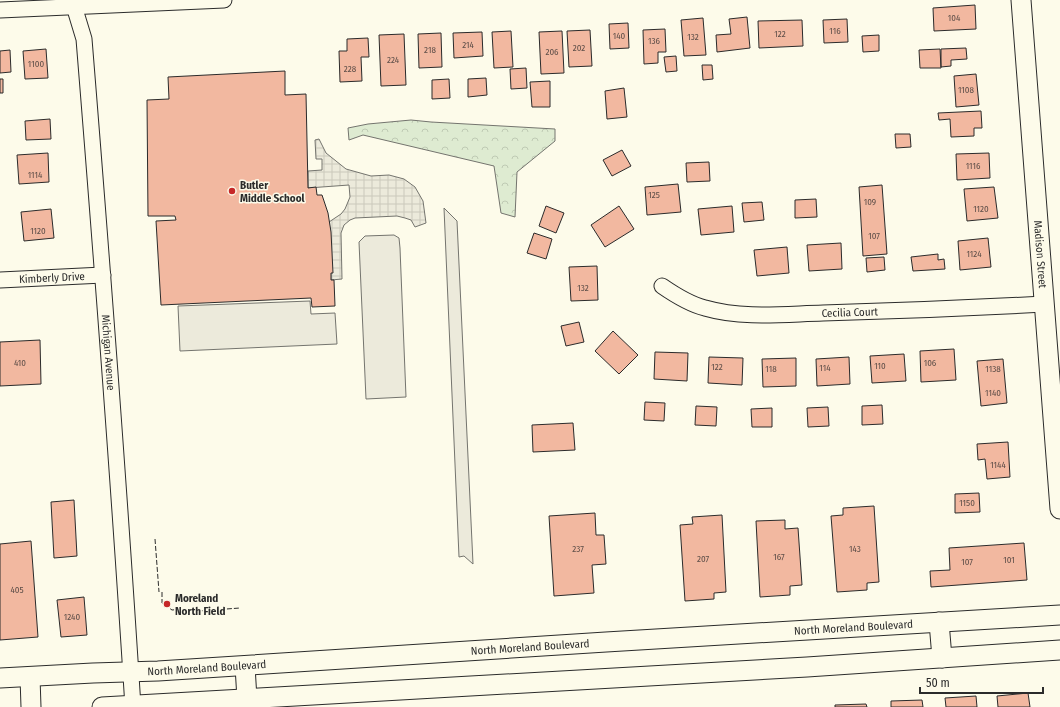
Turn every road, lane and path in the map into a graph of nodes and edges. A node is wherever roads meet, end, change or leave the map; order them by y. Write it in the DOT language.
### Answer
graph roads {
  1 [pos="224,0"];
  2 [pos="1021,0"];
  3 [pos="74,3"];
  4 [pos="0,10"];
  5 [pos="103,275"];
  6 [pos="0,280"];
  7 [pos="662,286"];
  8 [pos="1044,304"];
  9 [pos="1060,509"];
  10 [pos="1060,615"];
  11 [pos="939,622"];
  12 [pos="1060,650"];
  13 [pos="942,658"];
  14 [pos="245,666"];
  15 [pos="131,672"];
  16 [pos="30,676"];
  17 [pos="0,678"];
  18 [pos="247,699"];
  19 [pos="133,706"];
  20 [pos="31,707"];
  21 [pos="102,707"];
  1 -- 3 [label="street"];
  2 -- 8 [label="street, Madison Street"];
  3 -- 4 [label="street"];
  3 -- 5 [label="street, Michigan Avenue"];
  5 -- 6 [label="street, Kimberly Drive"];
  5 -- 15 [label="street, Michigan Avenue"];
  7 -- 8 [label="street, Cecilia Court"];
  8 -- 9 [label="street, Madison Street"];
  10 -- 11 [label="street, North Moreland Boulevard"];
  11 -- 13 [label="street"];
  11 -- 14 [label="street, North Moreland Boulevard"];
  12 -- 13 [label="street"];
  13 -- 18 [label="street"];
  14 -- 15 [label="street, North Moreland Boulevard"];
  14 -- 18 [label="street"];
  15 -- 16 [label="street, North Moreland Boulevard"];
  15 -- 19 [label="street, Michigan Avenue"];
  16 -- 17 [label="street, North Moreland Boulevard"];
  16 -- 20 [label="street"];
  18 -- 19 [label="street"];
  19 -- 21 [label="street"];
}
